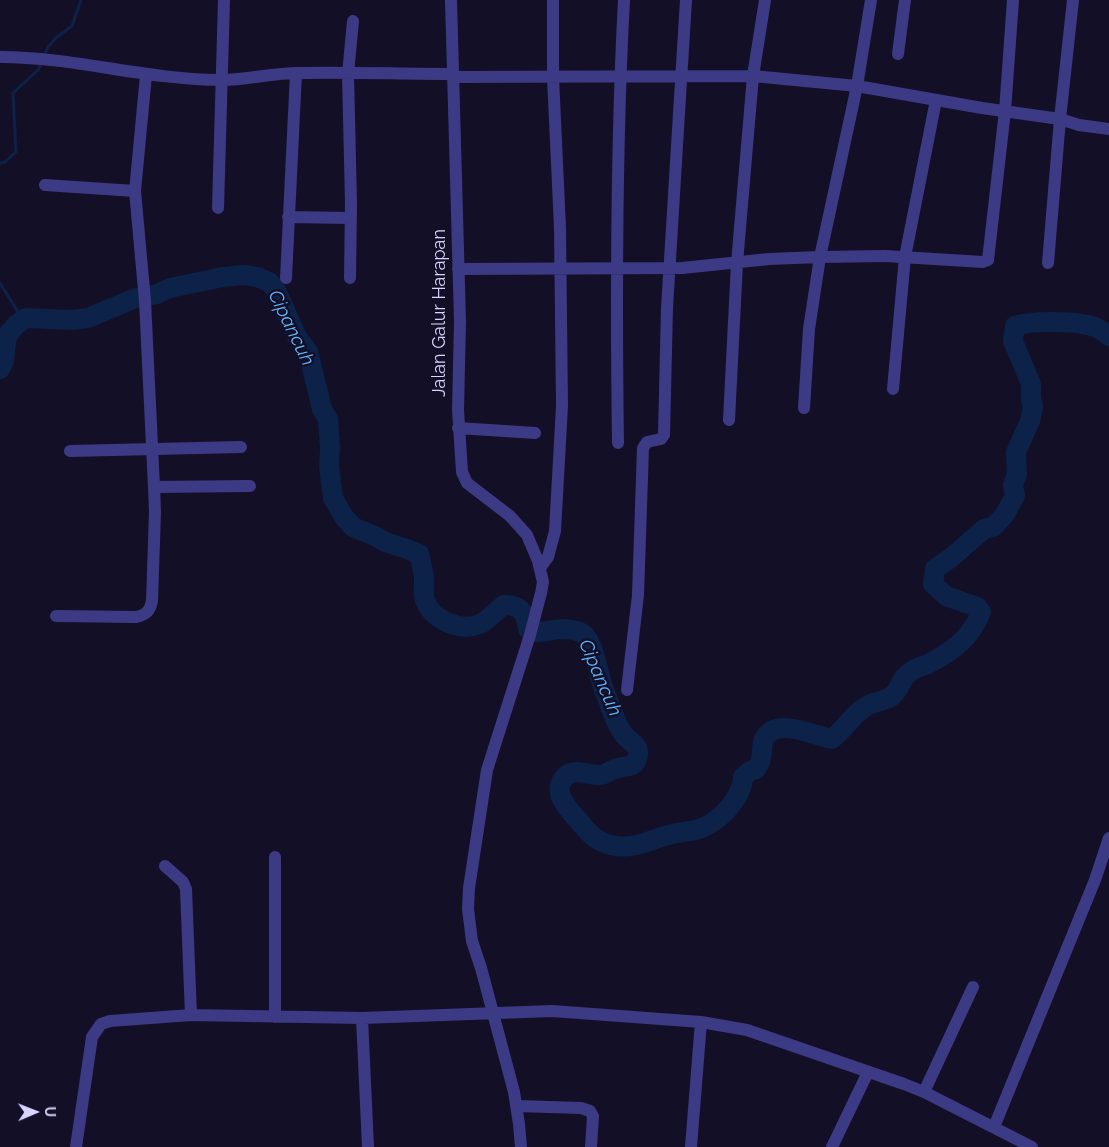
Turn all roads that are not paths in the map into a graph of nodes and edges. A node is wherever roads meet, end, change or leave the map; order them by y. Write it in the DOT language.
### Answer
graph roads {
  1 [pos="224,0"];
  2 [pos="452,0"];
  3 [pos="553,0"];
  4 [pos="624,0"];
  5 [pos="686,0"];
  6 [pos="765,0"];
  7 [pos="872,0"];
  8 [pos="905,0"];
  9 [pos="1013,0"];
  10 [pos="1073,0"];
  11 [pos="353,21"];
  12 [pos="898,54"];
  13 [pos="0,56"];
  14 [pos="296,73"];
  15 [pos="348,74"];
  16 [pos="146,75"];
  17 [pos="453,75"];
  18 [pos="683,75"];
  19 [pos="753,76"];
  20 [pos="553,77"];
  21 [pos="620,77"];
  22 [pos="223,80"];
  23 [pos="857,86"];
  24 [pos="936,100"];
  25 [pos="1004,111"];
  26 [pos="1060,119"];
  27 [pos="1109,129"];
  28 [pos="45,185"];
  29 [pos="135,191"];
  30 [pos="218,208"];
  31 [pos="288,217"];
  32 [pos="350,218"];
  33 [pos="820,257"];
  34 [pos="905,257"];
  35 [pos="737,263"];
  36 [pos="1048,263"];
  37 [pos="618,268"];
  38 [pos="670,268"];
  39 [pos="458,269"];
  40 [pos="561,269"];
  41 [pos="286,278"];
  42 [pos="350,278"];
  43 [pos="893,389"];
  44 [pos="804,408"];
  45 [pos="729,420"];
  46 [pos="458,428"];
  47 [pos="535,433"];
  48 [pos="618,443"];
  49 [pos="241,447"];
  50 [pos="152,450"];
  51 [pos="70,451"];
  52 [pos="250,486"];
  53 [pos="154,487"];
  54 [pos="540,568"];
  55 [pos="56,616"];
  56 [pos="628,690"];
  57 [pos="1109,838"];
  58 [pos="275,857"];
  59 [pos="165,866"];
  60 [pos="973,987"];
  61 [pos="494,1014"];
  62 [pos="190,1015"];
  63 [pos="275,1017"];
  64 [pos="362,1018"];
  65 [pos="701,1022"];
  66 [pos="868,1072"];
  67 [pos="924,1092"];
  68 [pos="517,1106"];
  69 [pos="994,1127"];
  70 [pos="76,1147"];
  71 [pos="368,1147"];
  72 [pos="521,1147"];
  73 [pos="591,1147"];
  74 [pos="691,1147"];
  75 [pos="832,1147"];
  76 [pos="1032,1147"];
  1 -- 22 [label="street"];
  2 -- 17 [label="street, Jalan Galur Harapan"];
  3 -- 20 [label="street"];
  4 -- 21 [label="street"];
  5 -- 18 [label="street"];
  6 -- 19 [label="street"];
  7 -- 23 [label="street"];
  8 -- 12 [label="street"];
  9 -- 25 [label="street"];
  10 -- 26 [label="street"];
  11 -- 15 [label="street"];
  13 -- 16 [label="street"];
  14 -- 15 [label="street"];
  14 -- 22 [label="street"];
  14 -- 31 [label="street"];
  15 -- 17 [label="street"];
  15 -- 32 [label="street"];
  16 -- 22 [label="street"];
  16 -- 29 [label="street"];
  17 -- 20 [label="street"];
  17 -- 39 [label="street, Jalan Galur Harapan"];
  18 -- 19 [label="street"];
  18 -- 21 [label="street"];
  18 -- 38 [label="street"];
  19 -- 23 [label="street"];
  19 -- 35 [label="street"];
  20 -- 21 [label="street"];
  20 -- 40 [label="street"];
  21 -- 37 [label="street"];
  22 -- 30 [label="street"];
  23 -- 24 [label="street"];
  23 -- 33 [label="street"];
  24 -- 25 [label="street"];
  24 -- 34 [label="street"];
  25 -- 26 [label="street"];
  25 -- 34 [label="street"];
  26 -- 27 [label="street"];
  26 -- 36 [label="street"];
  28 -- 29 [label="street"];
  29 -- 50 [label="street"];
  31 -- 32 [label="street"];
  31 -- 41 [label="street"];
  32 -- 42 [label="street"];
  33 -- 34 [label="street"];
  33 -- 35 [label="street"];
  33 -- 44 [label="street"];
  34 -- 43 [label="street"];
  35 -- 38 [label="street"];
  35 -- 45 [label="street"];
  37 -- 38 [label="street"];
  37 -- 40 [label="street"];
  37 -- 48 [label="street"];
  38 -- 56 [label="street"];
  39 -- 40 [label="street"];
  39 -- 46 [label="street, Jalan Galur Harapan"];
  40 -- 54 [label="street"];
  46 -- 47 [label="street"];
  46 -- 54 [label="street, Jalan Galur Harapan"];
  49 -- 50 [label="street"];
  50 -- 51 [label="street"];
  50 -- 53 [label="street"];
  52 -- 53 [label="street"];
  53 -- 55 [label="street"];
  54 -- 61 [label="street, Jalan Galur Harapan"];
  57 -- 69 [label="street"];
  58 -- 63 [label="street"];
  59 -- 62 [label="street"];
  60 -- 67 [label="street"];
  61 -- 64 [label="street"];
  61 -- 65 [label="street"];
  61 -- 68 [label="street"];
  62 -- 63 [label="street"];
  62 -- 70 [label="street"];
  63 -- 64 [label="street"];
  64 -- 71 [label="street"];
  65 -- 66 [label="street"];
  65 -- 74 [label="street"];
  66 -- 67 [label="street"];
  66 -- 75 [label="street"];
  67 -- 69 [label="street"];
  68 -- 72 [label="street"];
  68 -- 73 [label="street"];
  69 -- 76 [label="street"];
}
